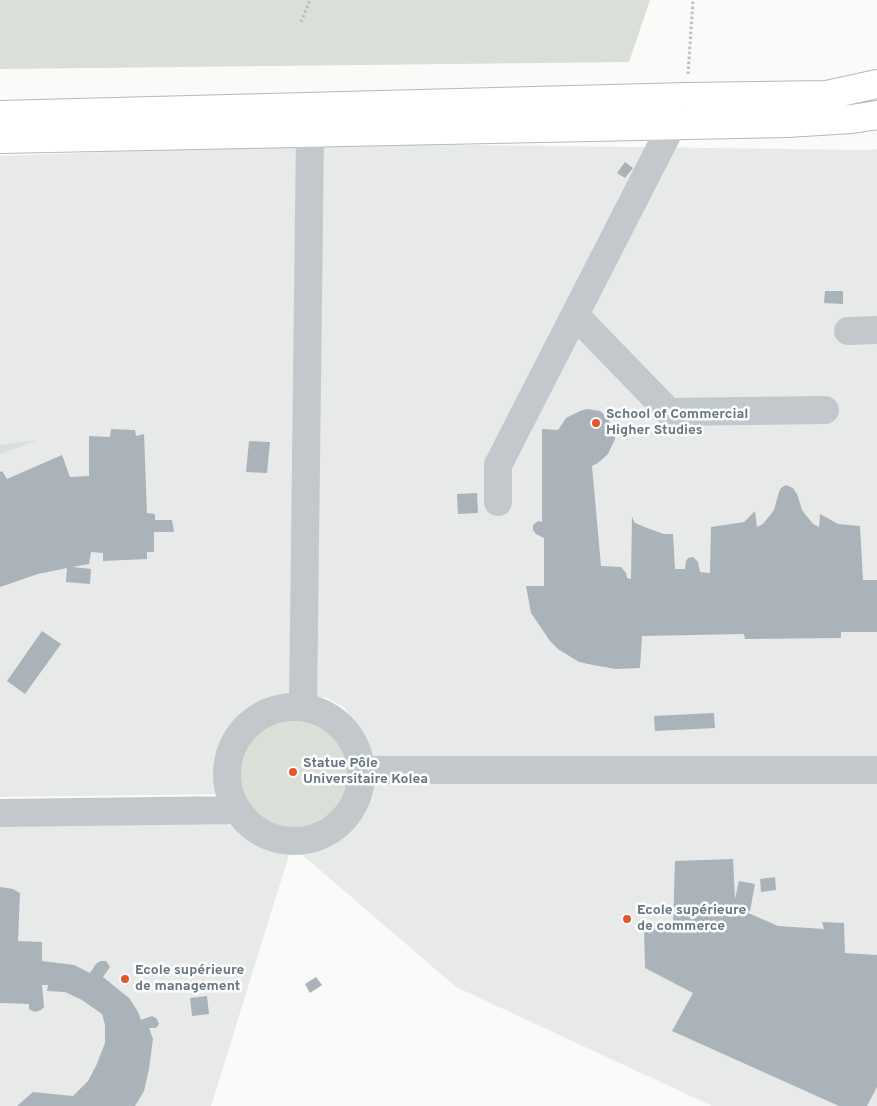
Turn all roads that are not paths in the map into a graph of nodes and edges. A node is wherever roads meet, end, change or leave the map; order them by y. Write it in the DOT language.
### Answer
graph roads {
  1 [pos="877,84"];
  2 [pos="0,114"];
  3 [pos="877,115"];
  4 [pos="672,125"];
  5 [pos="310,133"];
  6 [pos="0,139"];
  7 [pos="575,315"];
  8 [pos="877,330"];
  9 [pos="848,331"];
  10 [pos="825,410"];
  11 [pos="498,502"];
  12 [pos="303,707"];
  13 [pos="361,770"];
  14 [pos="877,770"];
  15 [pos="237,810"];
  16 [pos="0,813"];
  1 -- 2 [label="main road"];
  3 -- 4 [label="main road"];
  4 -- 5 [label="main road"];
  4 -- 7 [label="street"];
  5 -- 6 [label="main road"];
  5 -- 12 [label="street"];
  7 -- 10 [label="street"];
  7 -- 11 [label="street"];
  8 -- 9 [label="street"];
  12 -- 13 [label="street"];
  12 -- 15 [label="street"];
  13 -- 14 [label="street"];
  13 -- 15 [label="street"];
  15 -- 16 [label="street"];
}
